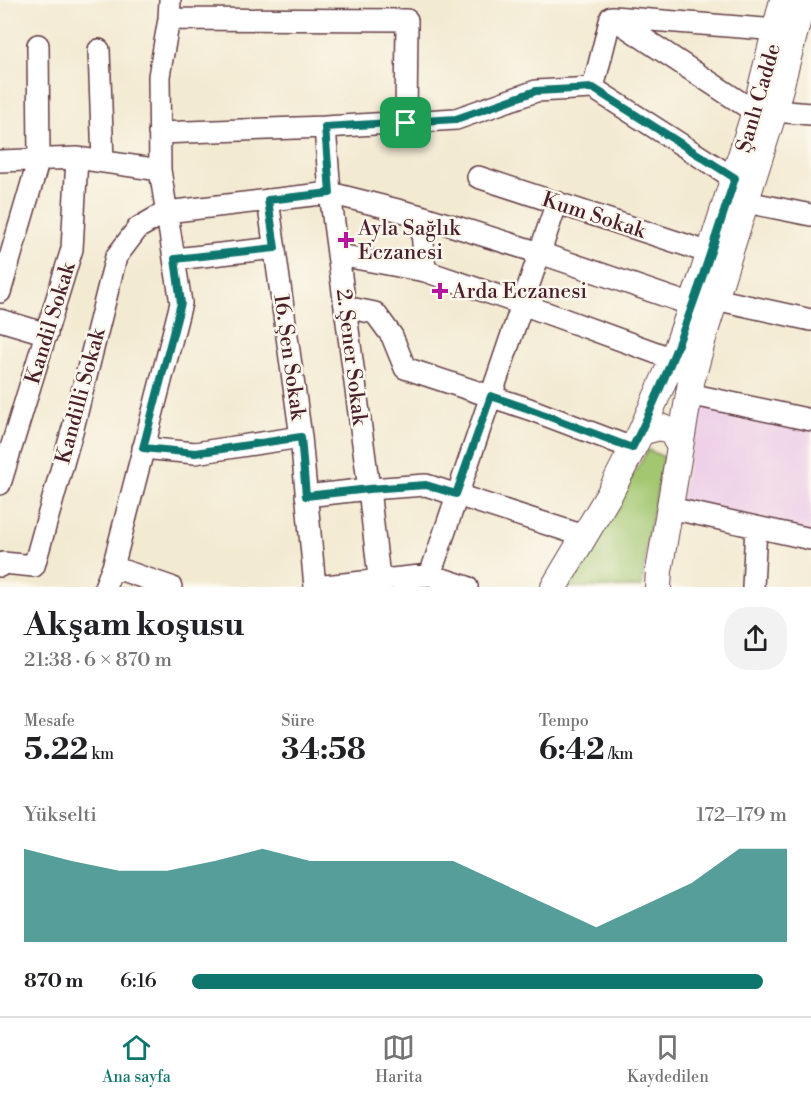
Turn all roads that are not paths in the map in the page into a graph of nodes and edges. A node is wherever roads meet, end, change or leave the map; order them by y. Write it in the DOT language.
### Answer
graph roads {
  1 [pos="783,0"];
  2 [pos="802,0"];
  3 [pos="170,10"];
  4 [pos="611,16"];
  5 [pos="777,30"];
  6 [pos="38,45"];
  7 [pos="99,50"];
  8 [pos="593,88"];
  9 [pos="764,112"];
  10 [pos="811,114"];
  11 [pos="406,123"];
  12 [pos="325,127"];
  13 [pos="159,133"];
  14 [pos="77,158"];
  15 [pos="39,159"];
  16 [pos="0,161"];
  17 [pos="103,162"];
  18 [pos="160,170"];
  19 [pos="478,177"];
  20 [pos="735,178"];
  21 [pos="330,193"];
  22 [pos="268,200"];
  23 [pos="557,202"];
  24 [pos="746,202"];
  25 [pos="166,212"];
  26 [pos="811,215"];
  27 [pos="422,216"];
  28 [pos="275,248"];
  29 [pos="540,253"];
  30 [pos="710,253"];
  31 [pos="339,255"];
  32 [pos="175,259"];
  33 [pos="425,271"];
  34 [pos="0,292"];
  35 [pos="704,302"];
  36 [pos="522,304"];
  37 [pos="345,307"];
  38 [pos="0,320"];
  39 [pos="811,320"];
  40 [pos="47,334"];
  41 [pos="672,359"];
  42 [pos="690,388"];
  43 [pos="491,396"];
  44 [pos="811,420"];
  45 [pos="301,437"];
  46 [pos="637,440"];
  47 [pos="680,447"];
  48 [pos="143,448"];
  49 [pos="0,484"];
  50 [pos="369,489"];
  51 [pos="456,494"];
  52 [pos="306,496"];
  53 [pos="670,508"];
  54 [pos="756,527"];
  55 [pos="584,536"];
  56 [pos="811,539"];
  57 [pos="0,566"];
  58 [pos="113,567"];
  59 [pos="430,575"];
  60 [pos="379,584"];
  61 [pos="105,587"];
  62 [pos="171,587"];
  63 [pos="315,587"];
  64 [pos="467,587"];
  65 [pos="554,587"];
  66 [pos="658,587"];
  67 [pos="753,587"];
  1 -- 5 [label="main road, Şanlı Cadde"];
  2 -- 9 [label="main road"];
  3 -- 11 [label="street"];
  3 -- 13 [label="street"];
  4 -- 5 [label="street"];
  4 -- 8 [label="street"];
  4 -- 9 [label="street"];
  5 -- 9 [label="main road, Şanlı Cadde"];
  6 -- 15 [label="street"];
  7 -- 17 [label="street"];
  8 -- 11 [label="street"];
  8 -- 20 [label="street"];
  9 -- 10 [label="street"];
  9 -- 20 [label="main road, Şanlı Cadde"];
  9 -- 24 [label="main road"];
  11 -- 12 [label="street"];
  12 -- 13 [label="street"];
  12 -- 21 [label="street, 2. Şener Sokak"];
  13 -- 18 [label="street"];
  14 -- 15 [label="street"];
  14 -- 17 [label="street"];
  14 -- 40 [label="street, Kandil Sokak"];
  15 -- 16 [label="street"];
  15 -- 34 [label="street"];
  17 -- 18 [label="street"];
  18 -- 25 [label="street"];
  19 -- 23 [label="street, Kum Sokak"];
  20 -- 30 [label="main road, Şanlı Cadde"];
  21 -- 22 [label="street"];
  21 -- 27 [label="street"];
  21 -- 31 [label="street, 2. Şener Sokak"];
  22 -- 25 [label="street"];
  22 -- 28 [label="street, 16. Şen Sokak"];
  23 -- 29 [label="street"];
  23 -- 30 [label="street, Kum Sokak"];
  24 -- 26 [label="street"];
  24 -- 35 [label="main road"];
  25 -- 32 [label="street"];
  25 -- 57 [label="street, Kandilli Sokak"];
  27 -- 29 [label="street"];
  27 -- 33 [label="street"];
  28 -- 32 [label="street"];
  28 -- 45 [label="street, 16. Şen Sokak"];
  29 -- 35 [label="street"];
  29 -- 36 [label="street"];
  30 -- 35 [label="main road, Şanlı Cadde"];
  31 -- 33 [label="street"];
  31 -- 37 [label="street, 2. Şener Sokak"];
  32 -- 48 [label="street"];
  33 -- 36 [label="street"];
  35 -- 39 [label="street"];
  35 -- 41 [label="main road, Şanlı Cadde"];
  35 -- 42 [label="main road"];
  36 -- 41 [label="street"];
  36 -- 43 [label="street"];
  37 -- 43 [label="street"];
  37 -- 50 [label="street, 2. Şener Sokak"];
  38 -- 40 [label="street"];
  40 -- 49 [label="street, Kandil Sokak"];
  41 -- 46 [label="main road, Şanlı Cadde"];
  42 -- 44 [label="street"];
  42 -- 47 [label="main road"];
  43 -- 46 [label="street"];
  43 -- 51 [label="street"];
  45 -- 48 [label="street"];
  45 -- 52 [label="street, 16. Şen Sokak"];
  46 -- 47 [label="main road"];
  46 -- 55 [label="main road, Şanlı Cadde"];
  47 -- 53 [label="main road"];
  48 -- 58 [label="street"];
  50 -- 51 [label="street"];
  50 -- 52 [label="street"];
  50 -- 60 [label="street, 2. Şener Sokak"];
  51 -- 55 [label="street"];
  51 -- 59 [label="street"];
  52 -- 63 [label="street, 16. Şen Sokak"];
  53 -- 54 [label="street"];
  53 -- 66 [label="main road"];
  54 -- 56 [label="street"];
  54 -- 67 [label="street"];
  55 -- 65 [label="main road, Şanlı Cadde"];
  58 -- 61 [label="street"];
  58 -- 62 [label="street"];
  59 -- 60 [label="street"];
  59 -- 64 [label="street"];
  60 -- 63 [label="street"];
}
